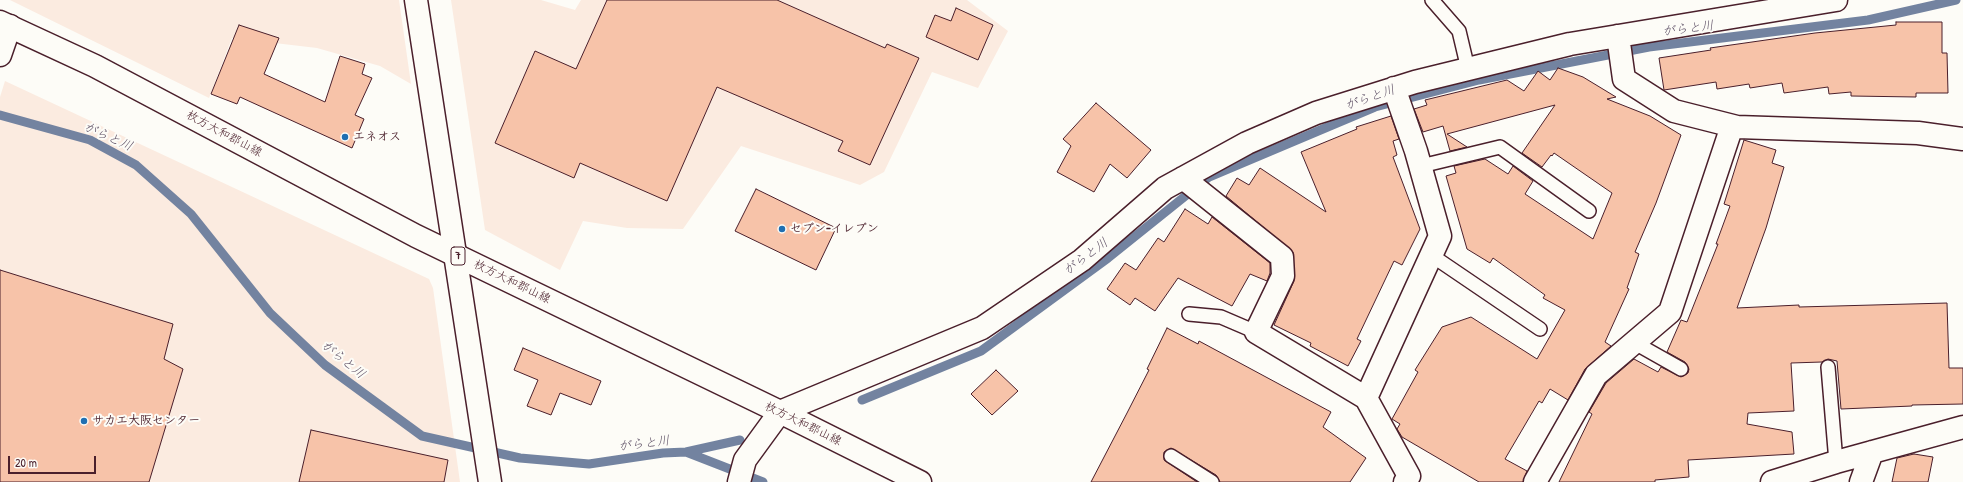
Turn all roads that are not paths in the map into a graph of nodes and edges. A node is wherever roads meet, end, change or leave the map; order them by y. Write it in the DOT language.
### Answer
graph roads {
  1 [pos="416,0"];
  2 [pos="1432,0"];
  3 [pos="1836,0"];
  4 [pos="5,24"];
  5 [pos="1618,42"];
  6 [pos="0,54"];
  7 [pos="1468,69"];
  8 [pos="1397,97"];
  9 [pos="1732,126"];
  10 [pos="1963,139"];
  11 [pos="1421,166"];
  12 [pos="1191,184"];
  13 [pos="1589,211"];
  14 [pos="455,254"];
  15 [pos="1431,255"];
  16 [pos="1189,314"];
  17 [pos="1540,329"];
  18 [pos="1256,332"];
  19 [pos="1635,343"];
  20 [pos="1828,367"];
  21 [pos="1682,369"];
  22 [pos="1366,398"];
  23 [pos="780,412"];
  24 [pos="1963,427"];
  25 [pos="1872,452"];
  26 [pos="1171,456"];
  27 [pos="1836,462"];
  28 [pos="489,480"];
  29 [pos="1412,480"];
  30 [pos="739,482"];
  31 [pos="920,482"];
  32 [pos="1212,482"];
  33 [pos="1535,482"];
  34 [pos="1772,482"];
  35 [pos="1862,482"];
  1 -- 14 [label="street"];
  2 -- 7 [label="lane"];
  3 -- 5 [label="street"];
  4 -- 6 [label="street"];
  4 -- 14 [label="street, 枚方大和郡山線 / 7"];
  5 -- 7 [label="street"];
  5 -- 9 [label="street"];
  7 -- 8 [label="street"];
  8 -- 11 [label="street"];
  8 -- 12 [label="street"];
  9 -- 10 [label="street"];
  9 -- 19 [label="street"];
  11 -- 13 [label="lane"];
  11 -- 15 [label="street"];
  12 -- 18 [label="street"];
  12 -- 23 [label="street"];
  14 -- 23 [label="street, 枚方大和郡山線 / 7"];
  14 -- 28 [label="street"];
  15 -- 17 [label="lane"];
  15 -- 22 [label="street"];
  16 -- 18 [label="lane"];
  18 -- 22 [label="street"];
  19 -- 21 [label="lane"];
  19 -- 33 [label="street"];
  20 -- 27 [label="lane"];
  22 -- 29 [label="street"];
  23 -- 30 [label="street"];
  23 -- 31 [label="street, 枚方大和郡山線 / 7"];
  24 -- 25 [label="street"];
  25 -- 27 [label="street"];
  25 -- 35 [label="street"];
  26 -- 32 [label="lane"];
  27 -- 34 [label="street"];
}
